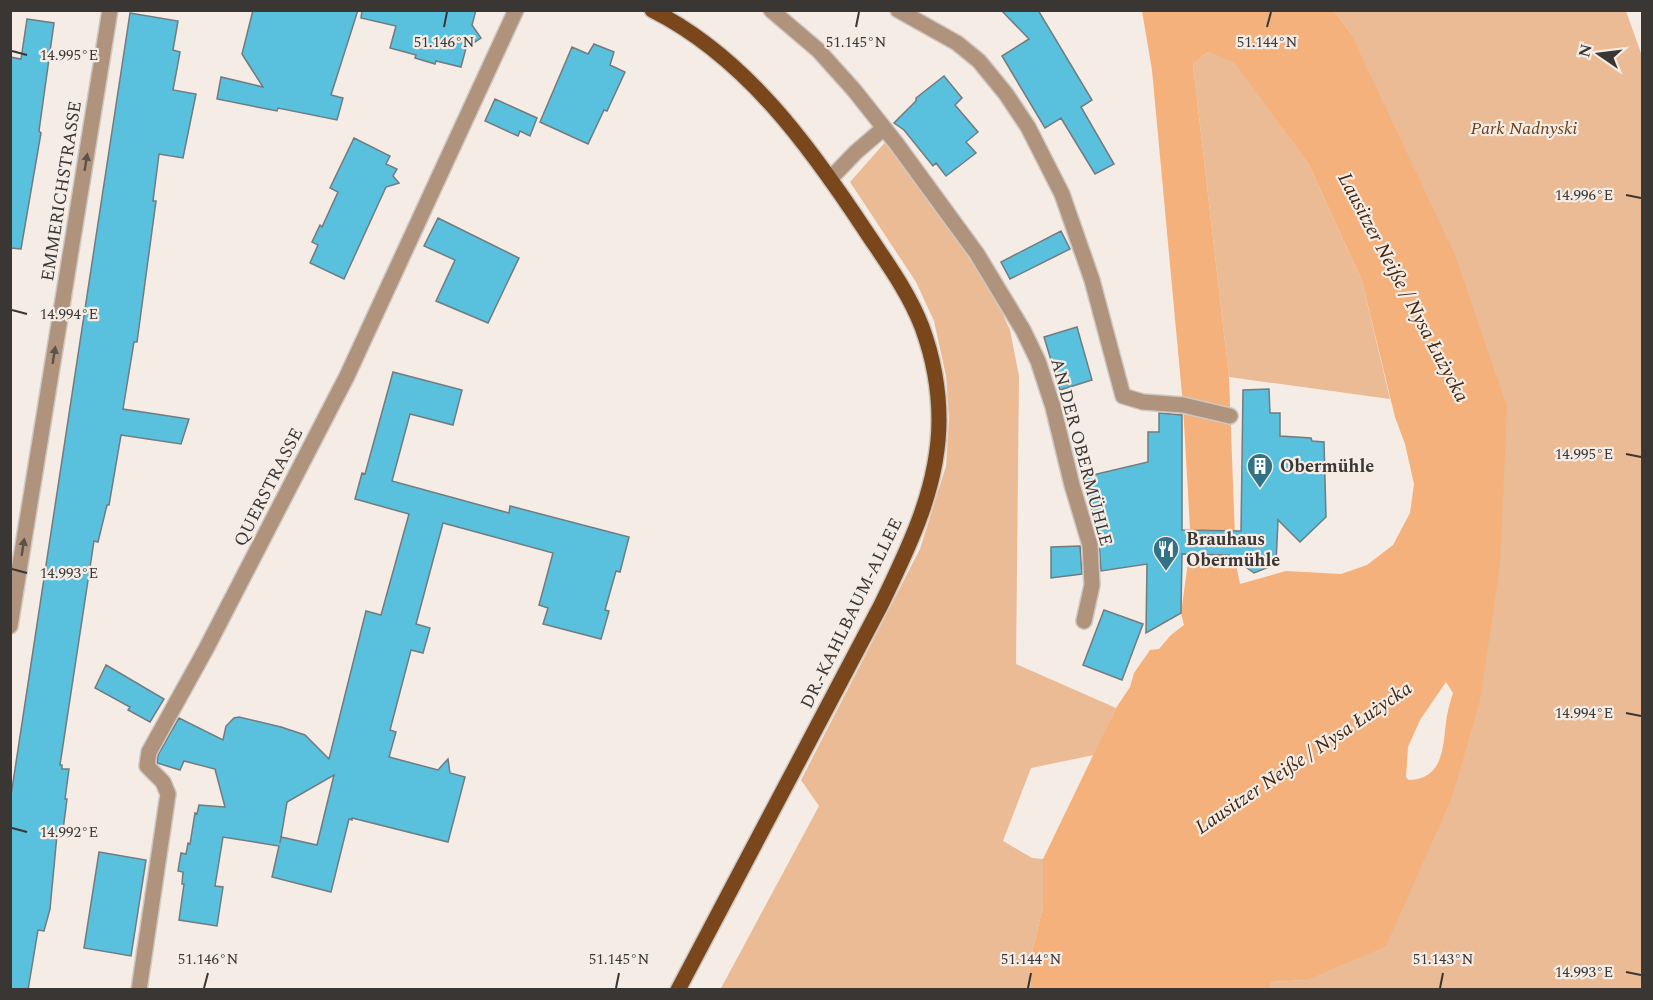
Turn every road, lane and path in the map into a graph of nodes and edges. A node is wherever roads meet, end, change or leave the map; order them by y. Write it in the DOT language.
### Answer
graph roads {
  1 [pos="110,10"];
  2 [pos="516,10"];
  3 [pos="652,10"];
  4 [pos="771,10"];
  5 [pos="898,10"];
  6 [pos="884,128"];
  7 [pos="830,179"];
  8 [pos="1230,416"];
  9 [pos="1084,621"];
  10 [pos="10,626"];
  11 [pos="139,990"];
  12 [pos="678,990"];
  10 -- 1 [label="street, EMMERICHSTRASSE, one-way"];
  2 -- 11 [label="street, QUERSTRASSE"];
  3 -- 7 [label="main road, DR.-KAHLBAUM-ALLEE"];
  4 -- 6 [label="street, AN DER OBERMÜHLE"];
  5 -- 8 [label="street"];
  6 -- 7 [label="street"];
  6 -- 9 [label="street, AN DER OBERMÜHLE"];
  7 -- 12 [label="main road, DR.-KAHLBAUM-ALLEE"];
}
